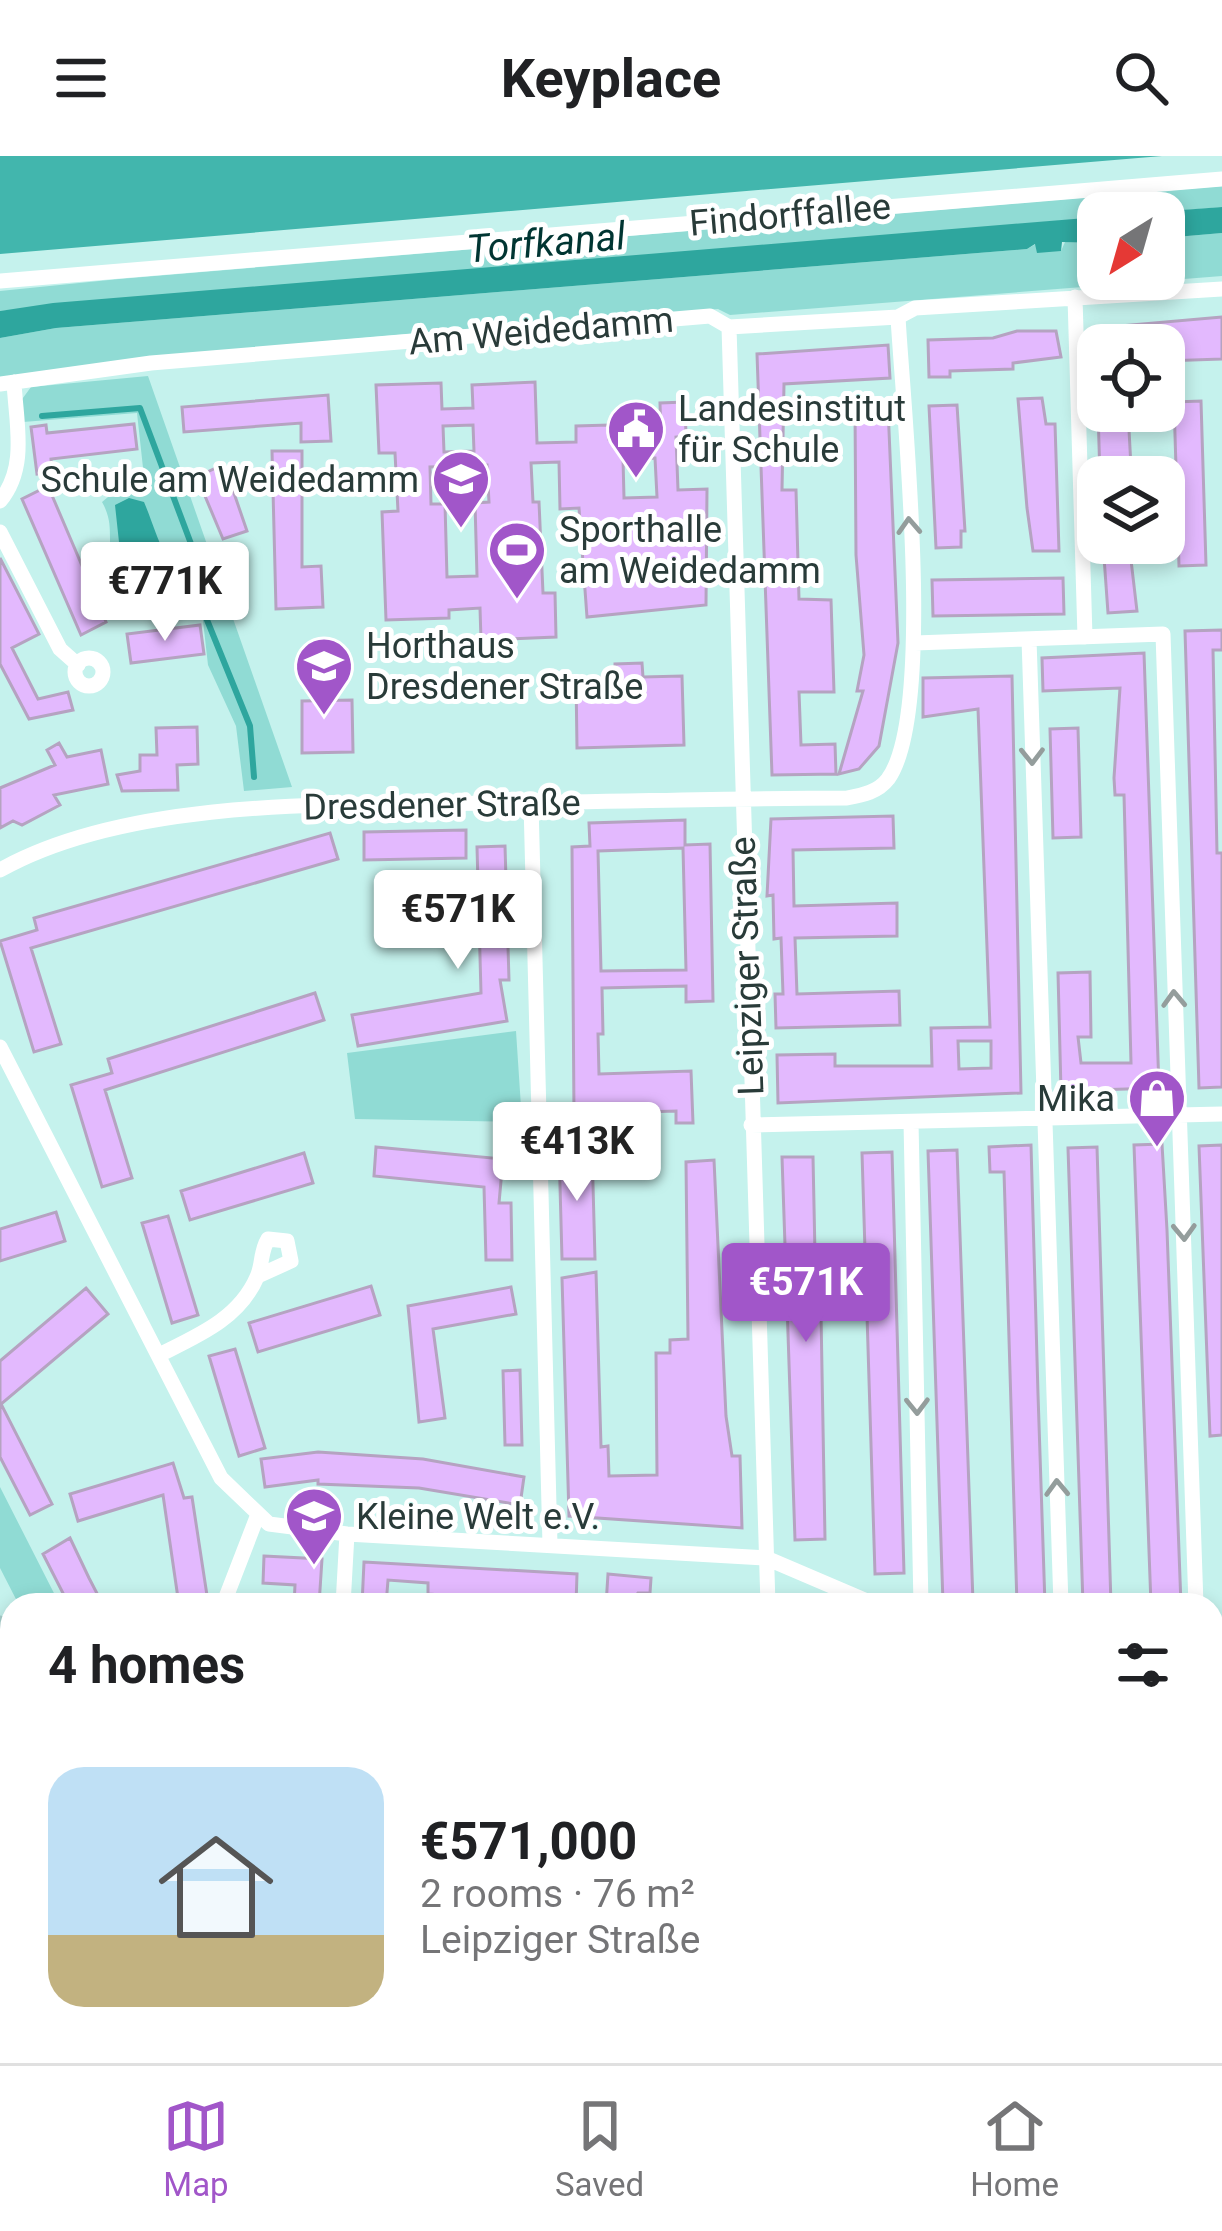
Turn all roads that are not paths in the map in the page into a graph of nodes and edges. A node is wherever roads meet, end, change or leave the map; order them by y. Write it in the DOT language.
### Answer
graph roads {
  1 [pos="1222,179"];
  2 [pos="0,281"];
  3 [pos="1222,289"];
  4 [pos="1075,297"];
  5 [pos="898,317"];
  6 [pos="730,327"];
  7 [pos="7,383"];
  8 [pos="0,501"];
  9 [pos="0,532"];
  10 [pos="1085,637"];
  11 [pos="1029,639"];
  12 [pos="915,643"];
  13 [pos="78,665"];
  14 [pos="741,798"];
  15 [pos="532,803"];
  16 [pos="0,870"];
  17 [pos="0,1047"];
  18 [pos="1222,1114"];
  19 [pos="1177,1115"];
  20 [pos="1044,1119"];
  21 [pos="910,1121"];
  22 [pos="752,1125"];
  23 [pos="258,1276"];
  24 [pos="159,1355"];
  25 [pos="257,1517"];
  26 [pos="347,1534"];
  27 [pos="550,1545"];
  28 [pos="766,1558"];
  29 [pos="228,1593"];
  30 [pos="344,1593"];
  31 [pos="767,1593"];
  32 [pos="848,1593"];
  33 [pos="920,1593"];
  34 [pos="1060,1593"];
  35 [pos="1196,1593"];
  1 -- 2 [label="street, Findorffallee"];
  3 -- 4 [label="street, Am Weidedamm"];
  4 -- 5 [label="street, Am Weidedamm"];
  4 -- 10 [label="street"];
  5 -- 6 [label="street, Am Weidedamm"];
  12 -- 5 [label="street, one-way"];
  6 -- 7 [label="street, Am Weidedamm"];
  6 -- 14 [label="street, Leipziger Straße"];
  7 -- 8 [label="street"];
  9 -- 13 [label="street"];
  10 -- 11 [label="street"];
  19 -- 10 [label="street, one-way"];
  11 -- 12 [label="street"];
  11 -- 20 [label="street, one-way"];
  12 -- 14 [label="street, Dresdener Straße"];
  14 -- 15 [label="street, Dresdener Straße"];
  14 -- 22 [label="street, Leipziger Straße"];
  15 -- 16 [label="street, Dresdener Straße"];
  15 -- 27 [label="street"];
  17 -- 24 [label="street"];
  18 -- 19 [label="street"];
  19 -- 20 [label="street"];
  19 -- 35 [label="street, one-way"];
  20 -- 21 [label="street"];
  34 -- 20 [label="street, one-way"];
  21 -- 22 [label="street"];
  21 -- 33 [label="street, one-way"];
  22 -- 28 [label="street, Leipziger Straße"];
  23 -- 24 [label="street"];
  24 -- 25 [label="street"];
  25 -- 26 [label="street"];
  25 -- 29 [label="street"];
  26 -- 27 [label="street"];
  26 -- 30 [label="street"];
  27 -- 28 [label="street"];
  28 -- 31 [label="street, Leipziger Straße"];
  28 -- 32 [label="street"];
}
